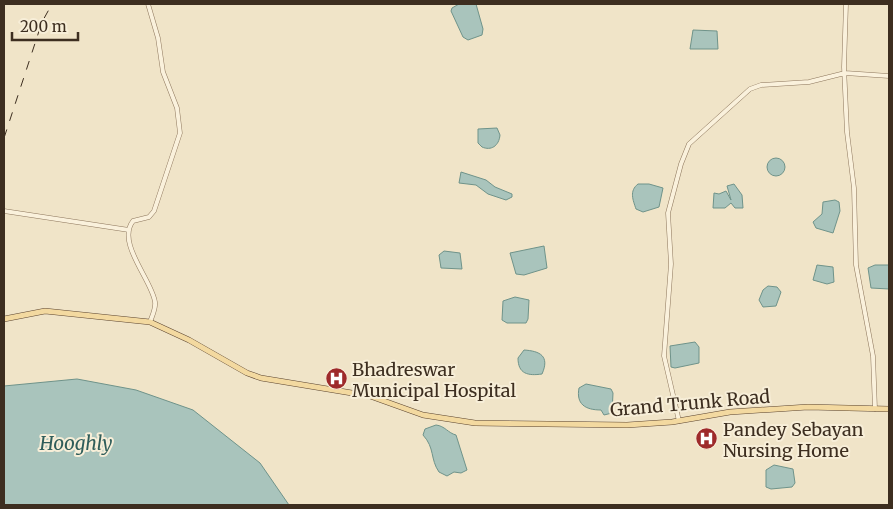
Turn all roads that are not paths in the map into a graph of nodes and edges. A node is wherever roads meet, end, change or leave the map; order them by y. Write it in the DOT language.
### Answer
graph roads {
  1 [pos="148,4"];
  2 [pos="846,4"];
  3 [pos="844,70"];
  4 [pos="889,76"];
  5 [pos="4,211"];
  6 [pos="129,230"];
  7 [pos="4,319"];
  8 [pos="150,322"];
  9 [pos="875,409"];
  10 [pos="889,409"];
  11 [pos="677,421"];
  1 -- 6 [label="street"];
  2 -- 3 [label="street"];
  3 -- 4 [label="street"];
  3 -- 9 [label="street"];
  3 -- 11 [label="street"];
  5 -- 6 [label="street"];
  6 -- 8 [label="street"];
  7 -- 8 [label="main road, Grand Trunk Road"];
  8 -- 11 [label="main road, Grand Trunk Road"];
  9 -- 10 [label="main road, Grand Trunk Road"];
  9 -- 11 [label="main road, Grand Trunk Road"];
}
